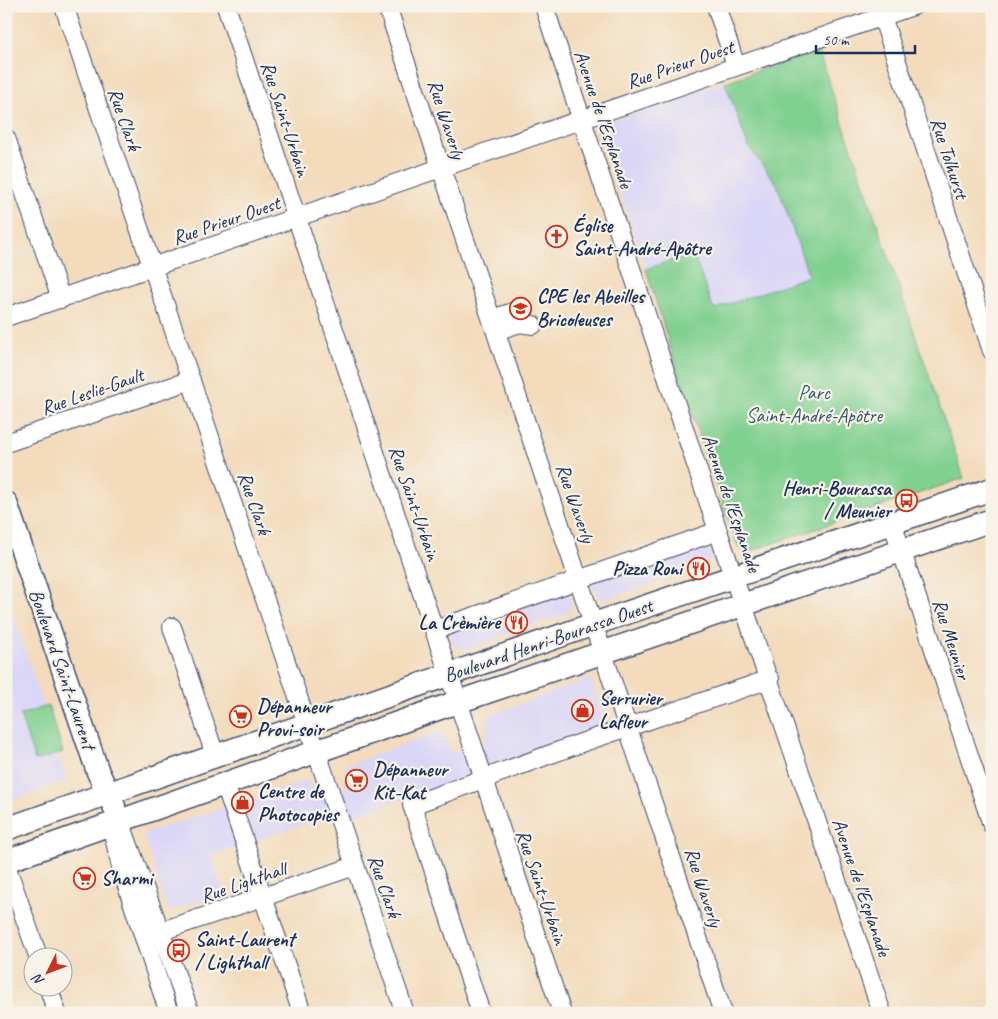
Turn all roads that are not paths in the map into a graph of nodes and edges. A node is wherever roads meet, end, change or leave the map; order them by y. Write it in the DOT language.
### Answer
graph roads {
  1 [pos="64,6"];
  2 [pos="226,6"];
  3 [pos="387,6"];
  4 [pos="544,6"];
  5 [pos="716,6"];
  6 [pos="913,6"];
  7 [pos="880,11"];
  8 [pos="736,66"];
  9 [pos="582,120"];
  10 [pos="6,138"];
  11 [pos="441,168"];
  12 [pos="297,219"];
  13 [pos="152,268"];
  14 [pos="60,299"];
  15 [pos="513,312"];
  16 [pos="6,317"];
  17 [pos="494,325"];
  18 [pos="533,325"];
  19 [pos="992,351"];
  20 [pos="191,380"];
  21 [pos="6,443"];
  22 [pos="992,489"];
  23 [pos="6,503"];
  24 [pos="992,520"];
  25 [pos="892,522"];
  26 [pos="718,531"];
  27 [pos="901,550"];
  28 [pos="734,576"];
  29 [pos="579,579"];
  30 [pos="743,604"];
  31 [pos="594,624"];
  32 [pos="172,627"];
  33 [pos="435,630"];
  34 [pos="604,652"];
  35 [pos="449,674"];
  36 [pos="770,679"];
  37 [pos="458,702"];
  38 [pos="308,724"];
  39 [pos="628,727"];
  40 [pos="316,752"];
  41 [pos="215,755"];
  42 [pos="484,779"];
  43 [pos="225,784"];
  44 [pos="104,788"];
  45 [pos="116,823"];
  46 [pos="992,825"];
  47 [pos="6,829"];
  48 [pos="6,863"];
  49 [pos="355,866"];
  50 [pos="263,897"];
  51 [pos="162,932"];
  52 [pos="144,937"];
  53 [pos="35,946"];
  54 [pos="51,996"];
  55 [pos="57,1013"];
  56 [pos="169,1013"];
  57 [pos="190,1013"];
  58 [pos="302,1013"];
  59 [pos="405,1013"];
  60 [pos="481,1013"];
  61 [pos="562,1013"];
  62 [pos="723,1013"];
  63 [pos="882,1013"];
  1 -- 13 [label="street, Rue Clark"];
  2 -- 12 [label="street, Rue Saint-Urbain"];
  3 -- 11 [label="street, Rue Waverly"];
  4 -- 9 [label="street, Avenue de l'Esplanade"];
  5 -- 8 [label="street"];
  6 -- 7 [label="street, Rue Prieur Ouest"];
  7 -- 8 [label="street, Rue Prieur Ouest"];
  7 -- 19 [label="street, Rue Tolhurst"];
  8 -- 9 [label="street, Rue Prieur Ouest"];
  9 -- 11 [label="street, Rue Prieur Ouest"];
  9 -- 26 [label="street, Avenue de l'Esplanade"];
  10 -- 14 [label="street"];
  11 -- 12 [label="street, Rue Prieur Ouest"];
  11 -- 17 [label="street, Rue Waverly"];
  12 -- 13 [label="street, Rue Prieur Ouest"];
  12 -- 33 [label="street, Rue Saint-Urbain"];
  13 -- 14 [label="street, Rue Prieur Ouest"];
  13 -- 20 [label="street, Rue Clark"];
  14 -- 16 [label="street, Rue Prieur Ouest"];
  15 -- 17 [label="street"];
  17 -- 18 [label="street"];
  17 -- 29 [label="street, Rue Waverly"];
  20 -- 21 [label="street, Rue Leslie-Gault"];
  20 -- 38 [label="street, Rue Clark"];
  22 -- 25 [label="main road, Boulevard Henri-Bourassa Ouest"];
  23 -- 44 [label="main road, Boulevard Saint-Laurent"];
  24 -- 27 [label="main road, Boulevard Henri-Bourassa Ouest"];
  25 -- 27 [label="street, Rue Meunier"];
  25 -- 28 [label="main road, Boulevard Henri-Bourassa Ouest"];
  26 -- 28 [label="street, Avenue de l'Esplanade"];
  26 -- 29 [label="street"];
  27 -- 30 [label="main road, Boulevard Henri-Bourassa Ouest"];
  27 -- 46 [label="street, Rue Meunier"];
  28 -- 30 [label="street, Avenue de l'Esplanade"];
  28 -- 31 [label="main road, Boulevard Henri-Bourassa Ouest"];
  29 -- 31 [label="street, Rue Waverly"];
  29 -- 33 [label="street"];
  30 -- 34 [label="main road, Boulevard Henri-Bourassa Ouest"];
  30 -- 36 [label="street, Avenue de l'Esplanade"];
  31 -- 34 [label="street, Rue Waverly"];
  31 -- 35 [label="main road, Boulevard Henri-Bourassa Ouest"];
  32 -- 41 [label="street"];
  33 -- 35 [label="street, Rue Saint-Urbain"];
  34 -- 37 [label="main road, Boulevard Henri-Bourassa Ouest"];
  34 -- 39 [label="street, Rue Waverly"];
  35 -- 37 [label="street, Rue Saint-Urbain"];
  35 -- 38 [label="main road, Boulevard Henri-Bourassa Ouest"];
  36 -- 39 [label="street"];
  36 -- 63 [label="street, Avenue de l'Esplanade"];
  37 -- 40 [label="main road, Boulevard Henri-Bourassa Ouest"];
  37 -- 42 [label="street, Rue Saint-Urbain"];
  38 -- 40 [label="street, Rue Clark"];
  38 -- 41 [label="main road, Boulevard Henri-Bourassa Ouest"];
  39 -- 42 [label="street"];
  39 -- 62 [label="street, Rue Waverly"];
  40 -- 43 [label="main road, Boulevard Henri-Bourassa Ouest"];
  40 -- 49 [label="street, Rue Clark"];
  41 -- 44 [label="main road, Boulevard Henri-Bourassa Ouest"];
  42 -- 60 [label="street"];
  42 -- 61 [label="street, Rue Saint-Urbain"];
  43 -- 45 [label="main road, Boulevard Henri-Bourassa Ouest"];
  43 -- 50 [label="street"];
  44 -- 45 [label="main road, Boulevard Saint-Laurent"];
  44 -- 47 [label="main road, Boulevard Henri-Bourassa Ouest"];
  45 -- 48 [label="main road, Boulevard Henri-Bourassa Ouest"];
  45 -- 51 [label="street, Boulevard Saint-Laurent"];
  45 -- 52 [label="street, Boulevard Saint-Laurent"];
  48 -- 53 [label="street"];
  49 -- 50 [label="street, Rue Lighthall"];
  49 -- 59 [label="street, Rue Clark"];
  50 -- 51 [label="street, Rue Lighthall"];
  50 -- 58 [label="street"];
  51 -- 52 [label="street, Rue Lighthall"];
  51 -- 57 [label="street, Boulevard Saint-Laurent"];
  52 -- 56 [label="street, Boulevard Saint-Laurent"];
  54 -- 55 [label="street"];
}
